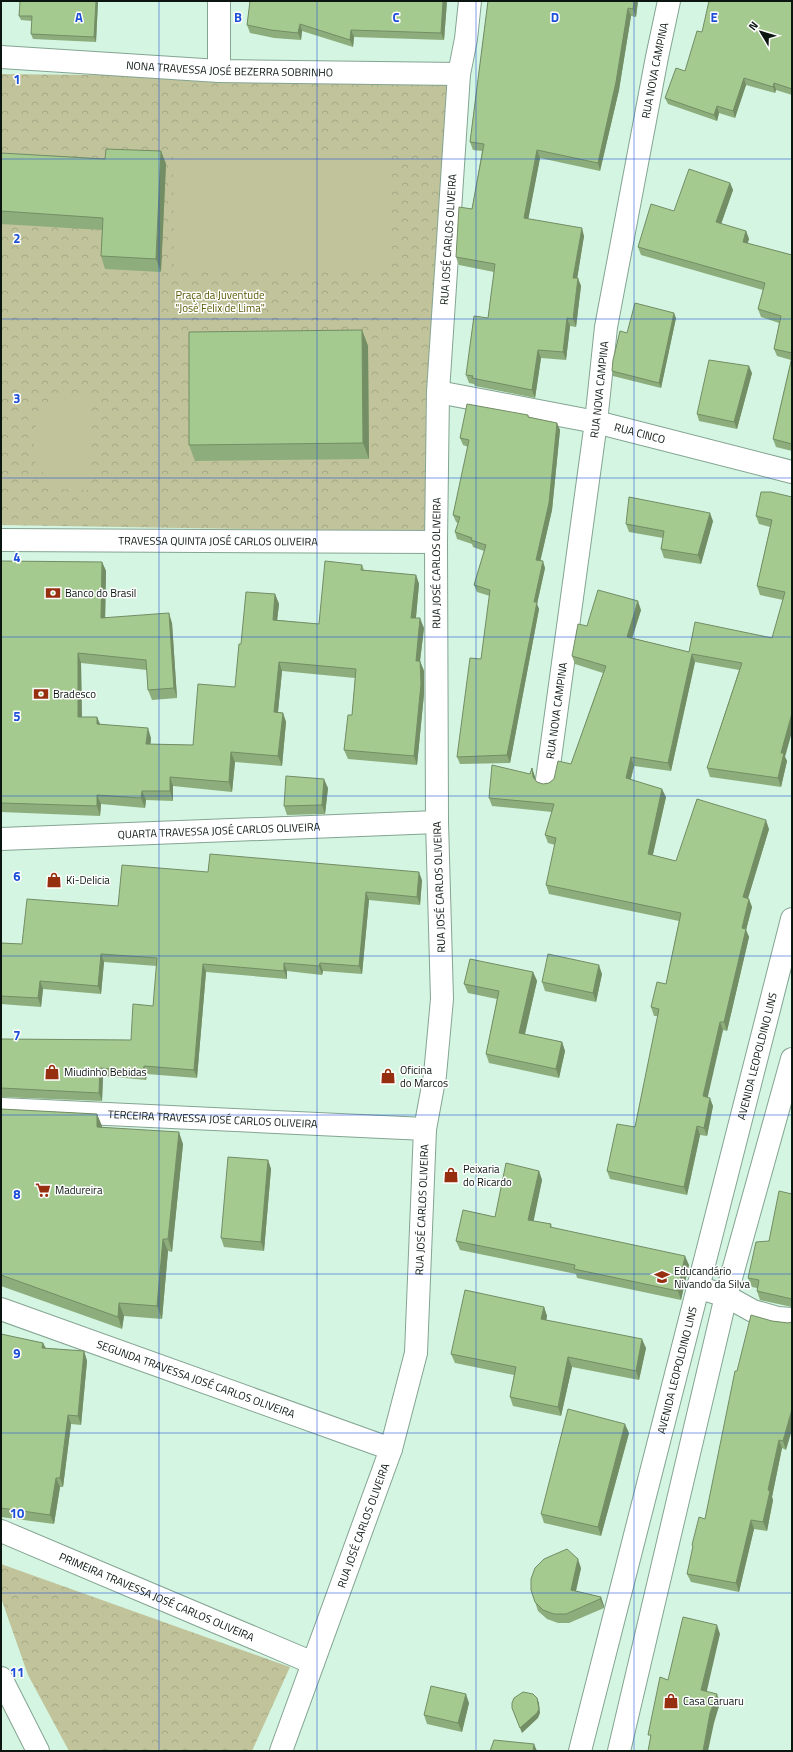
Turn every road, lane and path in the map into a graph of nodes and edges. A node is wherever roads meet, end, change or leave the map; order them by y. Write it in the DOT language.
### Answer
graph roads {
  1 [pos="219,1"];
  2 [pos="470,1"];
  3 [pos="669,1"];
  4 [pos="1,57"];
  5 [pos="219,71"];
  6 [pos="459,74"];
  7 [pos="438,392"];
  8 [pos="596,422"];
  9 [pos="792,472"];
  10 [pos="1,540"];
  11 [pos="436,542"];
  12 [pos="547,780"];
  13 [pos="437,822"];
  14 [pos="1,839"];
  15 [pos="792,919"];
  16 [pos="792,1060"];
  17 [pos="1,1109"];
  18 [pos="425,1129"];
  19 [pos="697,1287"];
  20 [pos="726,1296"];
  21 [pos="1,1309"];
  22 [pos="792,1319"];
  23 [pos="391,1448"];
  24 [pos="1,1531"];
  25 [pos="313,1663"];
  26 [pos="1,1678"];
  27 [pos="38,1751"];
  28 [pos="281,1751"];
  29 [pos="580,1751"];
  30 [pos="619,1751"];
  1 -- 5 [label="street"];
  2 -- 6 [label="street, RUA JOSÉ CARLOS OLIVEIRA"];
  3 -- 8 [label="street, RUA NOVA CAMPINA"];
  4 -- 5 [label="street, NONA TRAVESSA JOSÉ BEZERRA SOBRINHO"];
  5 -- 6 [label="street, NONA TRAVESSA JOSÉ BEZERRA SOBRINHO"];
  6 -- 7 [label="street, RUA JOSÉ CARLOS OLIVEIRA"];
  7 -- 8 [label="street, RUA CINCO"];
  7 -- 11 [label="street, RUA JOSÉ CARLOS OLIVEIRA"];
  8 -- 9 [label="street, RUA CINCO"];
  8 -- 12 [label="street, RUA NOVA CAMPINA"];
  10 -- 11 [label="street, TRAVESSA QUINTA JOSÉ CARLOS OLIVEIRA"];
  11 -- 13 [label="street, RUA JOSÉ CARLOS OLIVEIRA"];
  13 -- 14 [label="street, QUARTA TRAVESSA JOSÉ CARLOS OLIVEIRA"];
  13 -- 18 [label="street, RUA JOSÉ CARLOS OLIVEIRA"];
  15 -- 19 [label="street, AVENIDA LEOPOLDINO LINS"];
  16 -- 20 [label="street"];
  17 -- 18 [label="street, TERCEIRA TRAVESSA JOSÉ CARLOS OLIVEIRA"];
  18 -- 23 [label="street, RUA JOSÉ CARLOS OLIVEIRA"];
  19 -- 20 [label="street"];
  19 -- 29 [label="street, AVENIDA LEOPOLDINO LINS"];
  20 -- 22 [label="street"];
  20 -- 30 [label="street"];
  21 -- 23 [label="street, SEGUNDA TRAVESSA JOSÉ CARLOS OLIVEIRA"];
  23 -- 25 [label="street, RUA JOSÉ CARLOS OLIVEIRA"];
  24 -- 25 [label="street, PRIMEIRA TRAVESSA JOSÉ CARLOS OLIVEIRA"];
  25 -- 28 [label="street, RUA JOSÉ CARLOS OLIVEIRA"];
  26 -- 27 [label="street"];
}
